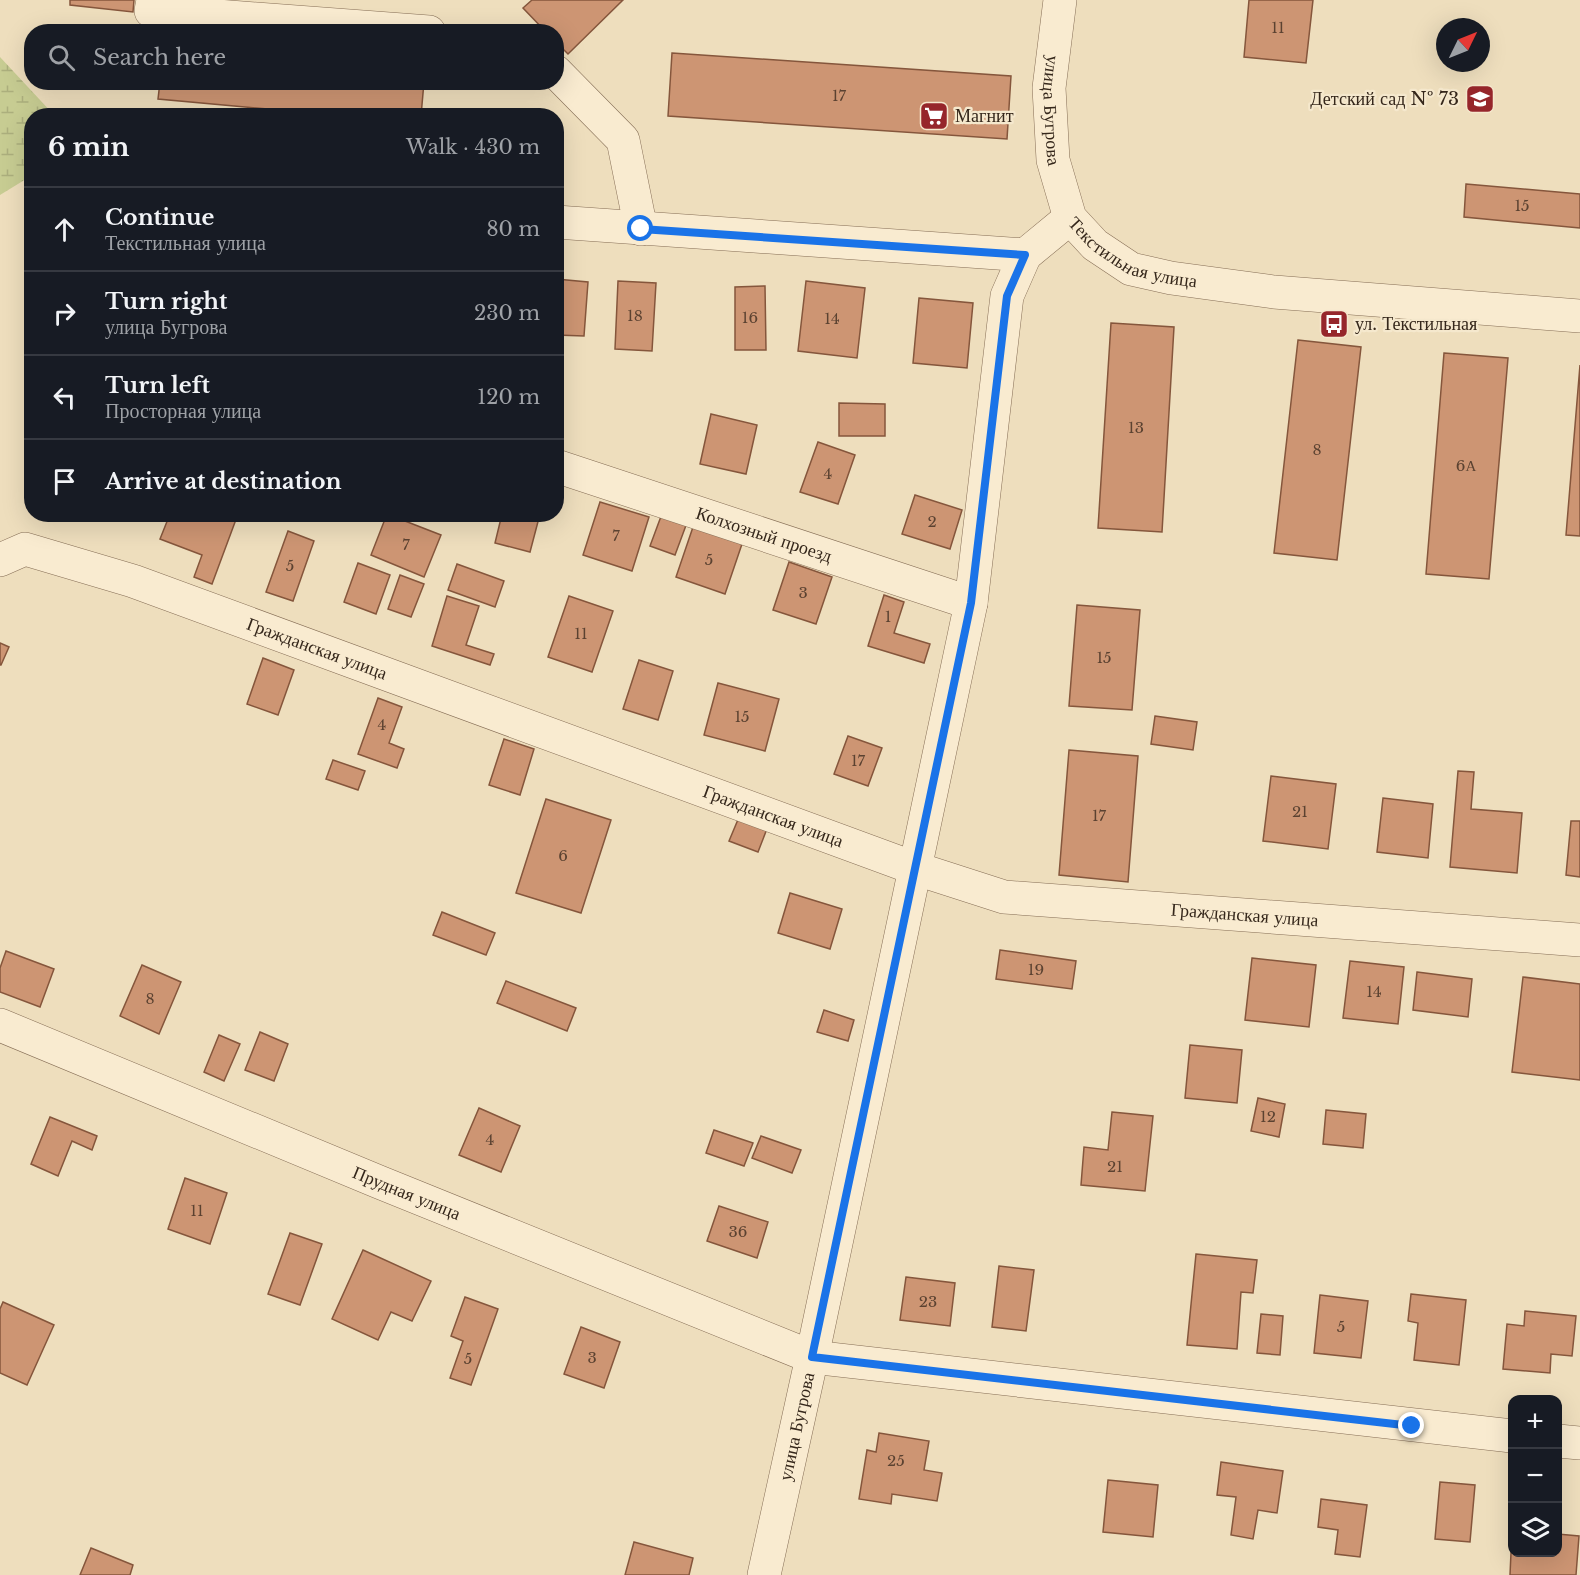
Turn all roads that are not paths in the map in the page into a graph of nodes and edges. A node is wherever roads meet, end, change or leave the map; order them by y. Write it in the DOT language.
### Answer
graph roads {
  1 [pos="153,0"];
  2 [pos="1060,0"];
  3 [pos="323,24"];
  4 [pos="564,80"];
  5 [pos="1070,218"];
  6 [pos="564,223"];
  7 [pos="641,229"];
  8 [pos="1025,255"];
  9 [pos="1580,316"];
  10 [pos="564,469"];
  11 [pos="0,560"];
  12 [pos="971,603"];
  13 [pos="914,868"];
  14 [pos="1580,940"];
  15 [pos="0,1025"];
  16 [pos="812,1357"];
  17 [pos="1508,1436"];
  18 [pos="1562,1441"];
  19 [pos="1580,1443"];
  20 [pos="764,1575"];
  1 -- 3 [label="street"];
  2 -- 5 [label="street, улица Бугрова"];
  4 -- 7 [label="street"];
  5 -- 8 [label="street, Текстильная улица"];
  5 -- 9 [label="street, Текстильная улица"];
  6 -- 7 [label="street"];
  7 -- 8 [label="street"];
  8 -- 12 [label="street, улица Бугрова"];
  10 -- 12 [label="street, Колхозный проезд"];
  11 -- 13 [label="street, Гражданская улица"];
  12 -- 13 [label="street, улица Бугрова"];
  13 -- 14 [label="street, Гражданская улица"];
  13 -- 16 [label="street, улица Бугрова"];
  15 -- 16 [label="street, Прудная улица"];
  16 -- 17 [label="street, Прудная улица"];
  16 -- 20 [label="street, улица Бугрова"];
  18 -- 19 [label="street"];
}
